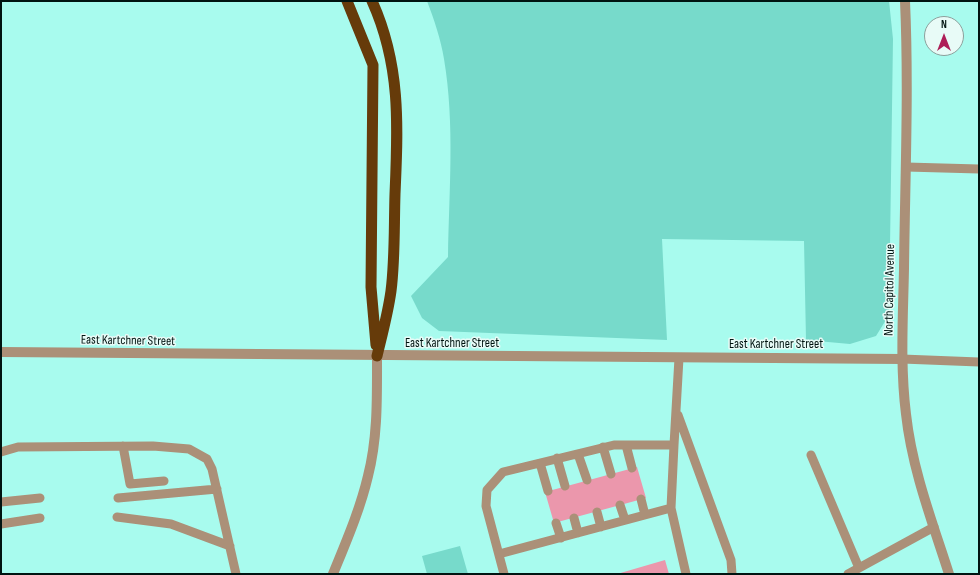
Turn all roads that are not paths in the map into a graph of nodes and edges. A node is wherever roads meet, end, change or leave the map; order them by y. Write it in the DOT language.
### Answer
graph roads {
  1 [pos="347,1"];
  2 [pos="372,1"];
  3 [pos="905,1"];
  4 [pos="906,167"];
  5 [pos="979,169"];
  6 [pos="1,352"];
  7 [pos="377,356"];
  8 [pos="679,358"];
  9 [pos="902,359"];
  10 [pos="979,362"];
  11 [pos="676,411"];
  12 [pos="626,445"];
  13 [pos="674,445"];
  14 [pos="123,446"];
  15 [pos="603,447"];
  16 [pos="1,452"];
  17 [pos="578,454"];
  18 [pos="810,455"];
  19 [pos="557,458"];
  20 [pos="540,463"];
  21 [pos="632,468"];
  22 [pos="611,474"];
  23 [pos="587,480"];
  24 [pos="164,481"];
  25 [pos="565,486"];
  26 [pos="217,489"];
  27 [pos="548,491"];
  28 [pos="40,498"];
  29 [pos="118,498"];
  30 [pos="641,499"];
  31 [pos="1,502"];
  32 [pos="620,505"];
  33 [pos="671,508"];
  34 [pos="597,512"];
  35 [pos="645,515"];
  36 [pos="117,517"];
  37 [pos="40,518"];
  38 [pos="574,518"];
  39 [pos="625,520"];
  40 [pos="556,523"];
  41 [pos="1,524"];
  42 [pos="601,527"];
  43 [pos="934,528"];
  44 [pos="578,533"];
  45 [pos="561,538"];
  46 [pos="230,546"];
  47 [pos="499,554"];
  48 [pos="859,568"];
  49 [pos="236,574"];
  50 [pos="333,574"];
  51 [pos="504,574"];
  52 [pos="686,574"];
  53 [pos="732,574"];
  54 [pos="848,574"];
  55 [pos="949,574"];
  1 -- 7 [label="highway"];
  2 -- 7 [label="highway"];
  3 -- 4 [label="street, North Capitol Avenue"];
  4 -- 5 [label="lane"];
  4 -- 9 [label="street, North Capitol Avenue"];
  6 -- 7 [label="street, East Kartchner Street"];
  7 -- 8 [label="street, East Kartchner Street"];
  7 -- 50 [label="street"];
  8 -- 9 [label="street, East Kartchner Street"];
  8 -- 11 [label="lane"];
  9 -- 10 [label="lane"];
  9 -- 43 [label="street, North Capitol Avenue"];
  11 -- 13 [label="lane"];
  11 -- 53 [label="lane"];
  12 -- 13 [label="lane"];
  12 -- 15 [label="lane"];
  12 -- 21 [label="lane"];
  13 -- 33 [label="lane"];
  14 -- 16 [label="lane"];
  14 -- 24 [label="lane"];
  14 -- 26 [label="lane"];
  15 -- 17 [label="lane"];
  15 -- 22 [label="lane"];
  17 -- 19 [label="lane"];
  17 -- 23 [label="lane"];
  18 -- 48 [label="lane"];
  19 -- 20 [label="lane"];
  19 -- 25 [label="lane"];
  20 -- 27 [label="lane"];
  20 -- 47 [label="lane"];
  26 -- 29 [label="lane"];
  26 -- 46 [label="lane"];
  28 -- 31 [label="lane"];
  30 -- 35 [label="lane"];
  32 -- 39 [label="lane"];
  33 -- 35 [label="lane"];
  33 -- 52 [label="lane"];
  34 -- 42 [label="lane"];
  35 -- 39 [label="lane"];
  36 -- 46 [label="lane"];
  37 -- 41 [label="lane"];
  38 -- 44 [label="lane"];
  39 -- 42 [label="lane"];
  40 -- 45 [label="lane"];
  42 -- 44 [label="lane"];
  43 -- 48 [label="lane"];
  43 -- 55 [label="street, North Capitol Avenue"];
  44 -- 45 [label="lane"];
  45 -- 47 [label="lane"];
  46 -- 49 [label="lane"];
  47 -- 51 [label="lane"];
  48 -- 54 [label="lane"];
}
